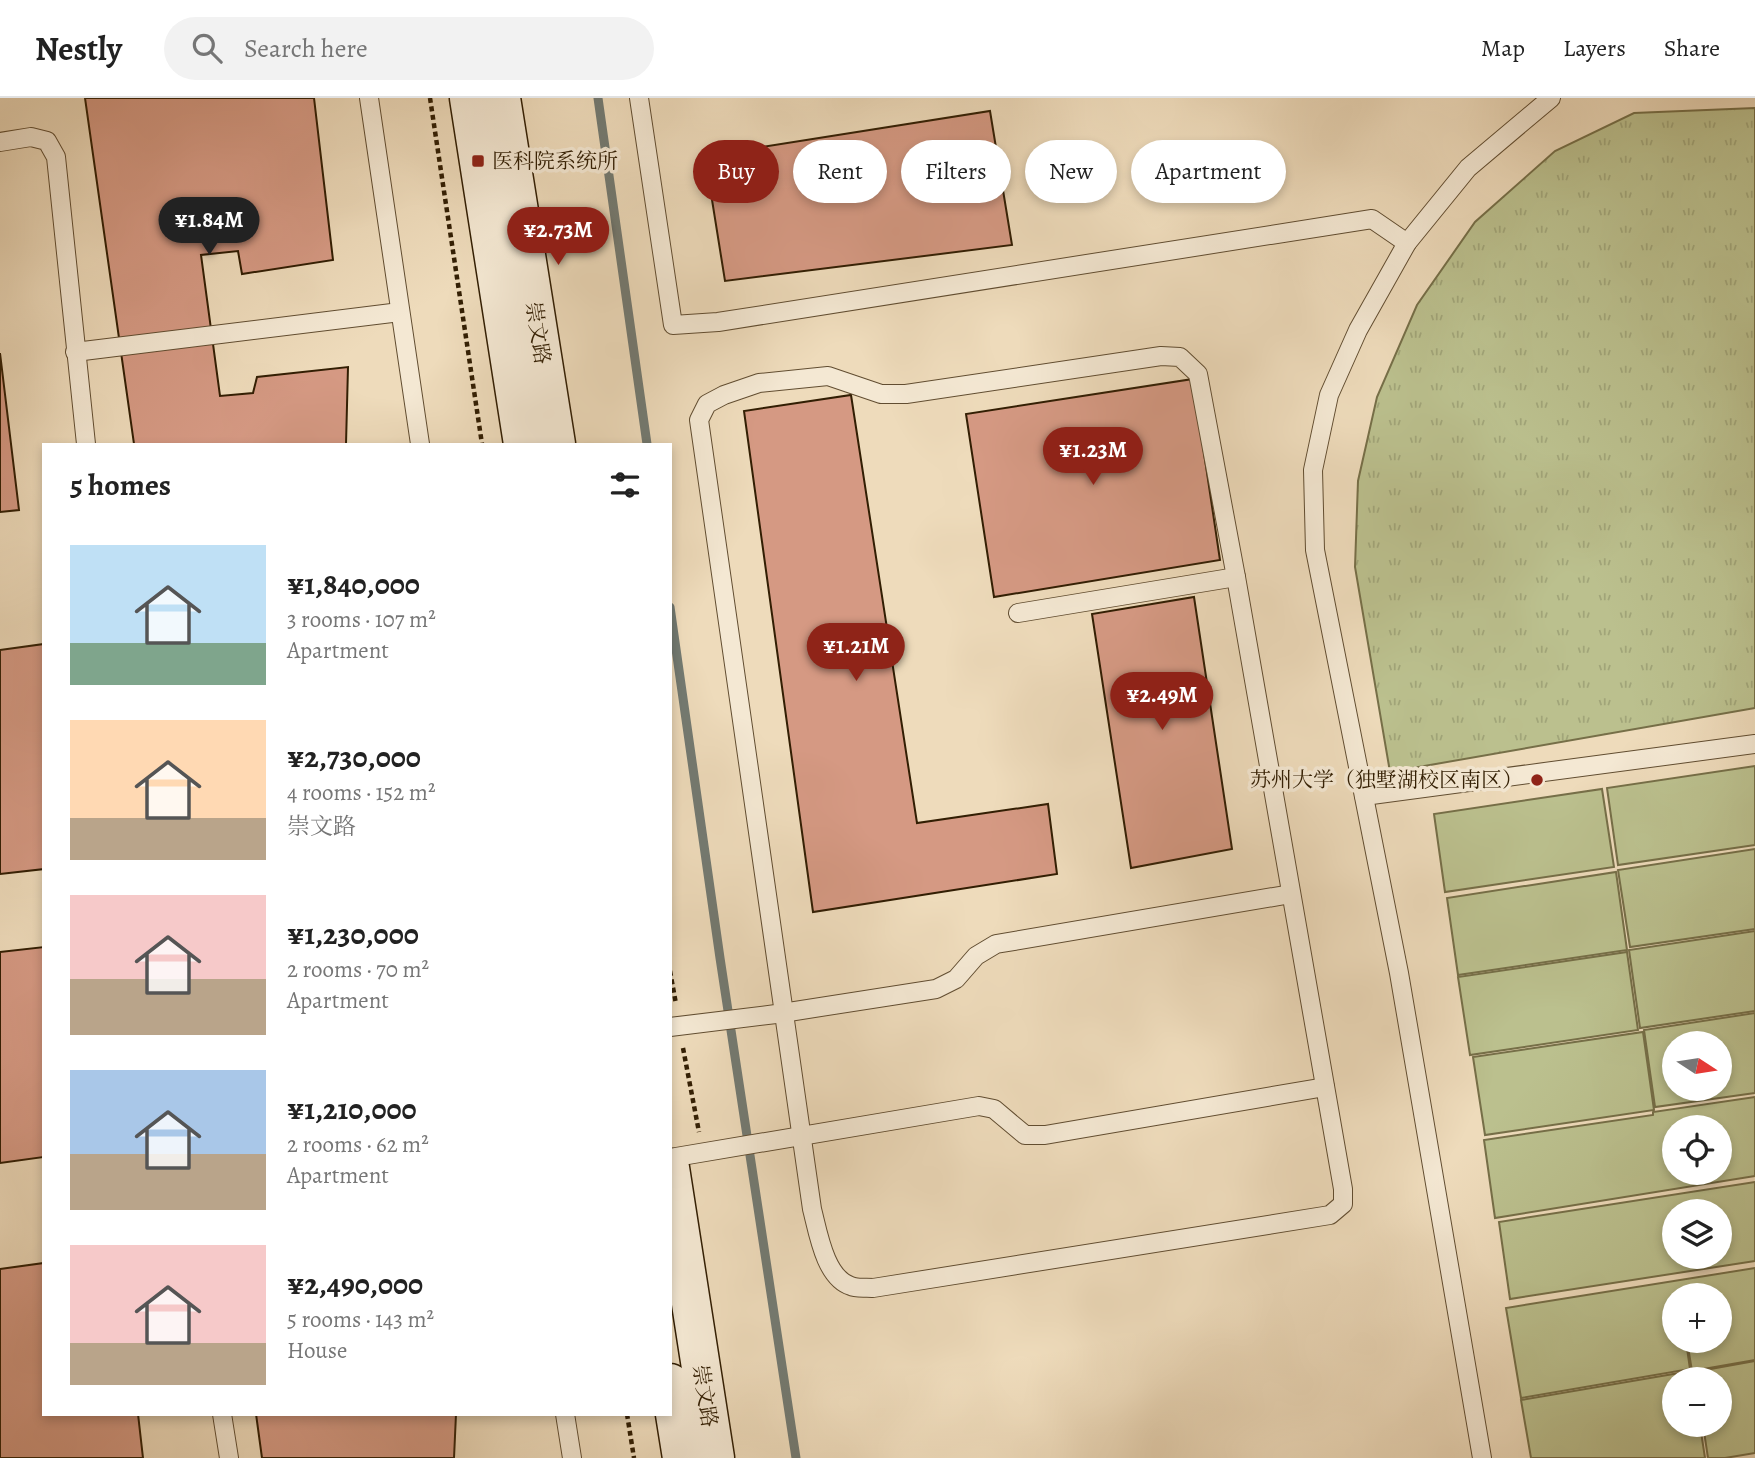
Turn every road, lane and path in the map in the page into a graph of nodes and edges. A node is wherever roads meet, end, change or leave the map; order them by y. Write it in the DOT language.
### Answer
graph roads {
  1 [pos="369,98"];
  2 [pos="430,98"];
  3 [pos="469,98"];
  4 [pos="501,98"];
  5 [pos="639,98"];
  6 [pos="1551,98"];
  7 [pos="0,142"];
  8 [pos="1407,243"];
  9 [pos="400,312"];
  10 [pos="75,352"];
  11 [pos="86,443"];
  12 [pos="420,443"];
  13 [pos="482,443"];
  14 [pos="523,443"];
  15 [pos="556,443"];
  16 [pos="1236,577"];
  17 [pos="1018,613"];
  18 [pos="1755,744"];
  19 [pos="1364,796"];
  20 [pos="1291,894"];
  21 [pos="785,1013"];
  22 [pos="672,1027"];
  23 [pos="1325,1087"];
  24 [pos="800,1137"];
  25 [pos="672,1158"];
  26 [pos="672,1181"];
  27 [pos="672,1396"];
  28 [pos="222,1416"];
  29 [pos="565,1416"];
  30 [pos="627,1416"];
  31 [pos="229,1458"];
  32 [pos="572,1458"];
  33 [pos="634,1458"];
  34 [pos="682,1458"];
  35 [pos="715,1458"];
  36 [pos="1482,1458"];
  1 -- 9 [label="lane"];
  2 -- 13 [label="path"];
  3 -- 14 [label="street, 崇文路"];
  4 -- 15 [label="street, 崇文路"];
  5 -- 8 [label="lane"];
  6 -- 8 [label="lane"];
  7 -- 10 [label="lane"];
  8 -- 19 [label="lane"];
  9 -- 10 [label="lane"];
  9 -- 12 [label="lane"];
  10 -- 11 [label="lane"];
  16 -- 17 [label="lane"];
  16 -- 20 [label="lane"];
  16 -- 21 [label="lane"];
  18 -- 19 [label="lane"];
  19 -- 36 [label="lane"];
  20 -- 21 [label="lane"];
  20 -- 23 [label="lane"];
  21 -- 22 [label="lane"];
  21 -- 24 [label="lane"];
  23 -- 24 [label="lane"];
  23 -- 24 [label="lane"];
  24 -- 25 [label="lane"];
  26 -- 35 [label="street, 崇文路"];
  27 -- 34 [label="street, 崇文路"];
  28 -- 31 [label="lane"];
  29 -- 32 [label="lane"];
  30 -- 33 [label="path"];
}
